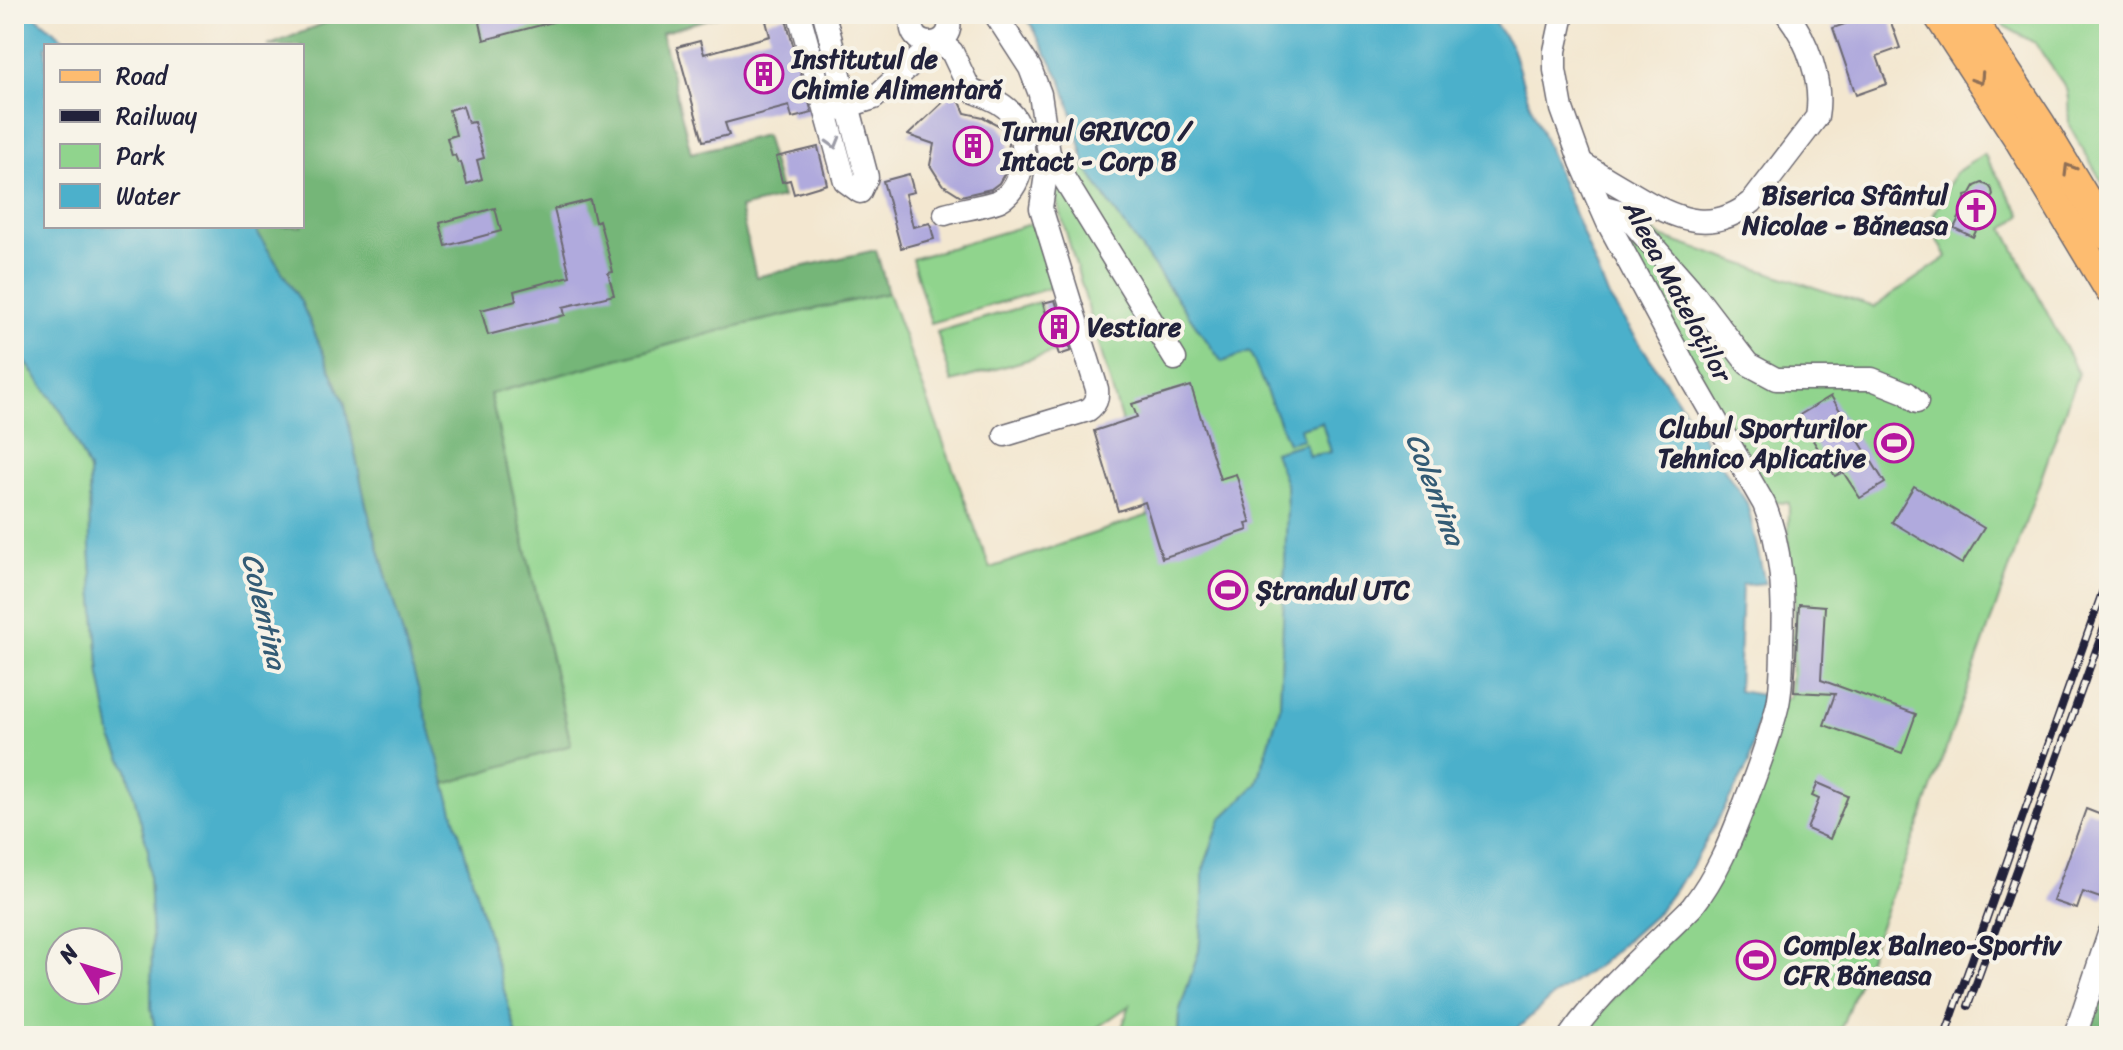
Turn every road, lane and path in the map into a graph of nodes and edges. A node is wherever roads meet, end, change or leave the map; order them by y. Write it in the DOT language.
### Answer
graph roads {
  1 [pos="799,14"];
  2 [pos="824,14"];
  3 [pos="914,14"];
  4 [pos="947,14"];
  5 [pos="995,14"];
  6 [pos="1563,14"];
  7 [pos="1787,14"];
  8 [pos="1937,14"];
  9 [pos="1969,14"];
  10 [pos="934,43"];
  11 [pos="849,107"];
  12 [pos="826,112"];
  13 [pos="1049,154"];
  14 [pos="1581,162"];
  15 [pos="1601,206"];
  16 [pos="945,214"];
  17 [pos="2109,237"];
  18 [pos="2109,290"];
  19 [pos="1175,359"];
  20 [pos="1917,402"];
  21 [pos="1005,435"];
  22 [pos="2109,934"];
  23 [pos="1570,1036"];
  24 [pos="2075,1036"];
  1 -- 12 [label="lane"];
  2 -- 11 [label="lane"];
  3 -- 10 [label="lane"];
  4 -- 10 [label="lane"];
  5 -- 13 [label="lane"];
  6 -- 14 [label="lane, Aleea Mateloților"];
  7 -- 14 [label="lane, Aleea Mateloților"];
  8 -- 18 [label="main road, one-way"];
  17 -- 9 [label="main road, one-way"];
  10 -- 11 [label="lane"];
  10 -- 16 [label="lane"];
  11 -- 12 [label="lane"];
  12 -- 11 [label="lane, one-way"];
  13 -- 19 [label="lane"];
  13 -- 21 [label="lane"];
  14 -- 15 [label="lane, Aleea Mateloților"];
  15 -- 20 [label="lane"];
  15 -- 23 [label="lane, Aleea Mateloților"];
  22 -- 24 [label="lane"];
}
